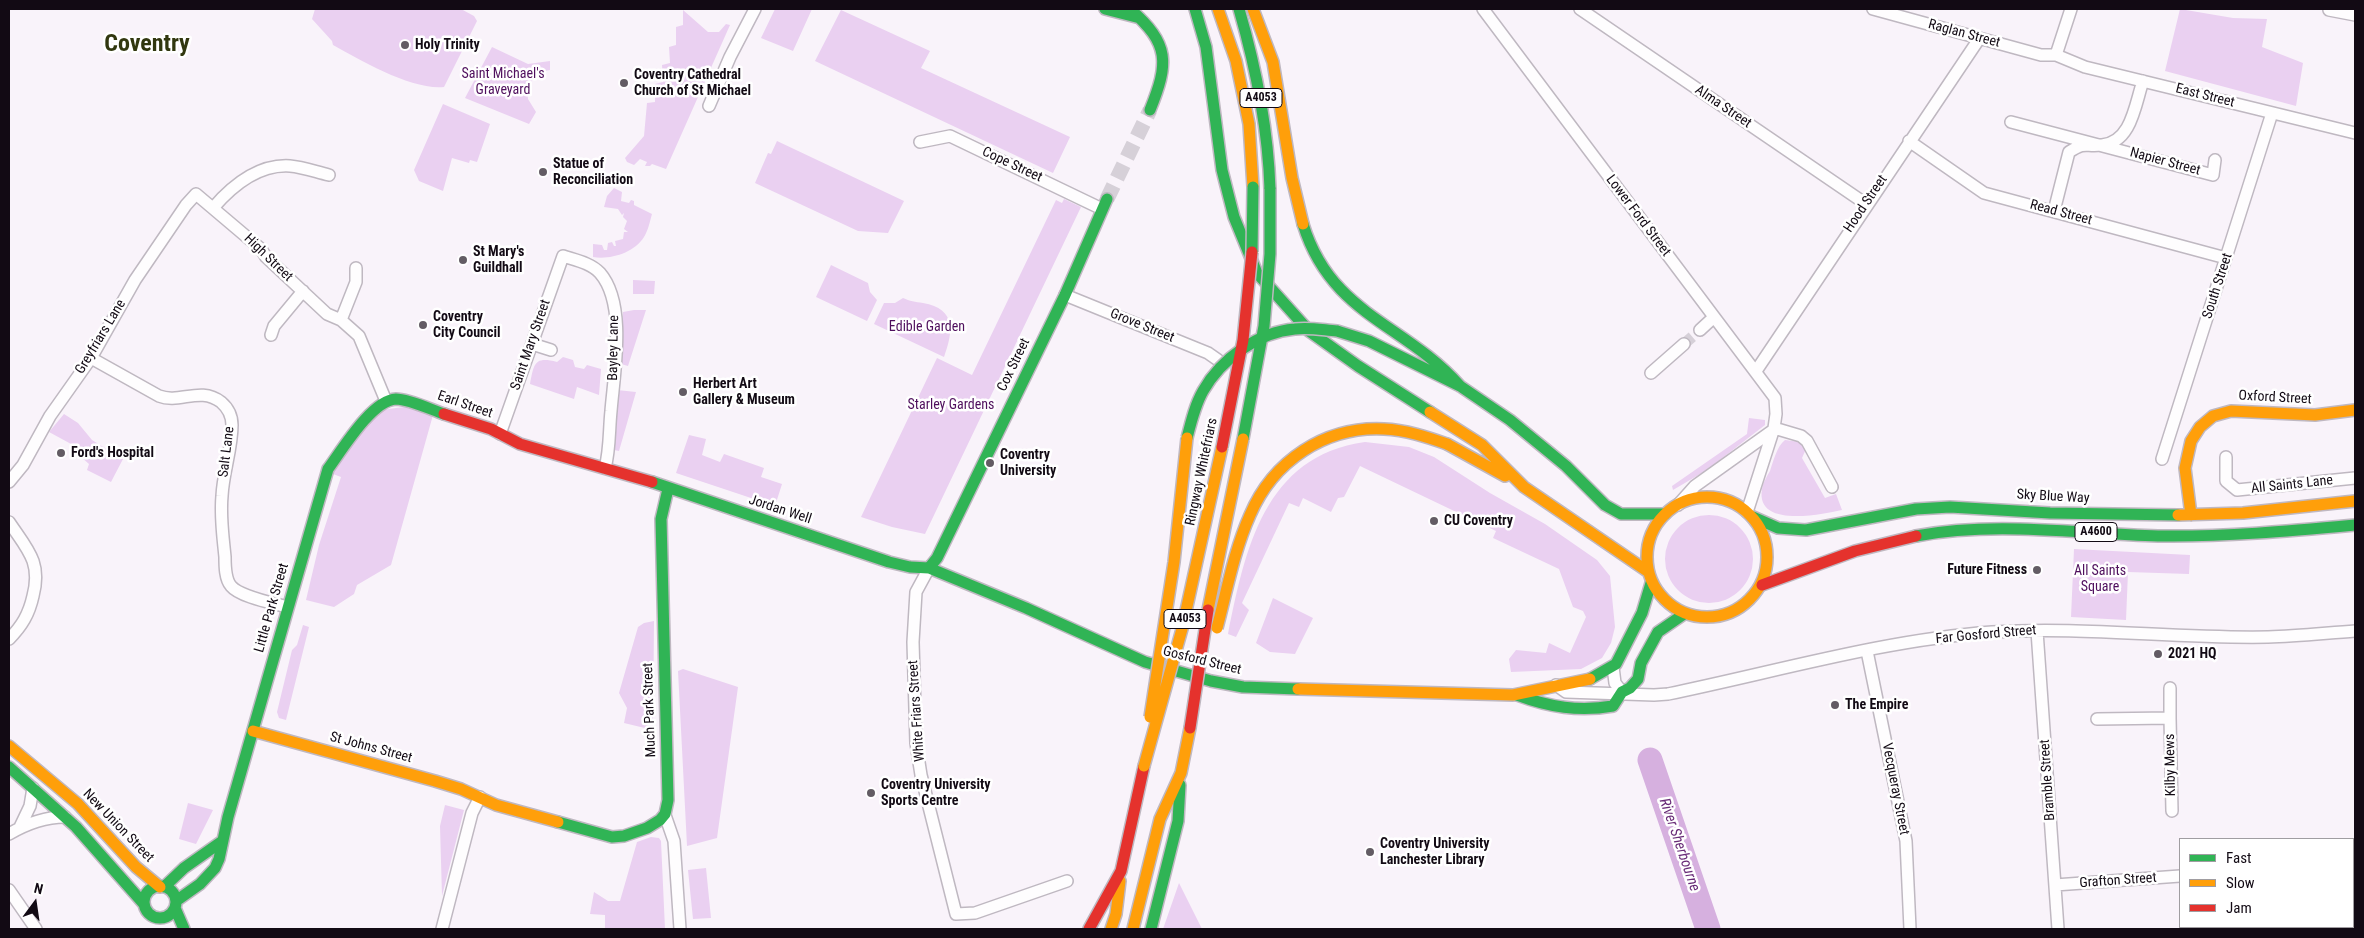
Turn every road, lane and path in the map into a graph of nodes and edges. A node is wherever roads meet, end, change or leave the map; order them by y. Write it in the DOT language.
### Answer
graph roads {
  1 [pos="755,9"];
  2 [pos="1105,9"];
  3 [pos="1130,9"];
  4 [pos="1151,9"];
  5 [pos="1195,9"];
  6 [pos="1218,9"];
  7 [pos="1239,9"];
  8 [pos="1253,9"];
  9 [pos="1483,9"];
  10 [pos="1580,9"];
  11 [pos="1873,9"];
  12 [pos="2071,9"];
  13 [pos="2329,10"];
  14 [pos="2350,12"];
  15 [pos="1142,18"];
  16 [pos="1979,39"];
  17 [pos="2056,55"];
  18 [pos="2143,81"];
  19 [pos="709,106"];
  20 [pos="1150,110"];
  21 [pos="2272,113"];
  22 [pos="2011,122"];
  23 [pos="2355,133"];
  24 [pos="1909,141"];
  25 [pos="920,142"];
  26 [pos="2102,145"];
  27 [pos="2215,160"];
  28 [pos="329,175"];
  29 [pos="196,194"];
  30 [pos="1105,204"];
  31 [pos="1866,204"];
  32 [pos="213,208"];
  33 [pos="2054,211"];
  34 [pos="562,256"];
  35 [pos="2226,258"];
  36 [pos="356,268"];
  37 [pos="303,291"];
  38 [pos="1065,295"];
  39 [pos="1713,318"];
  40 [pos="341,320"];
  41 [pos="1700,330"];
  42 [pos="271,335"];
  43 [pos="532,344"];
  44 [pos="1684,344"];
  45 [pos="551,350"];
  46 [pos="91,358"];
  47 [pos="1218,360"];
  48 [pos="1756,371"];
  49 [pos="1651,373"];
  50 [pos="1460,386"];
  51 [pos="386,402"];
  52 [pos="2355,410"];
  53 [pos="1773,430"];
  54 [pos="500,434"];
  55 [pos="2226,457"];
  56 [pos="2162,458"];
  57 [pos="605,468"];
  58 [pos="622,473"];
  59 [pos="2355,478"];
  60 [pos="9,482"];
  61 [pos="1524,487"];
  62 [pos="1832,487"];
  63 [pos="668,490"];
  64 [pos="2355,501"];
  65 [pos="1678,505"];
  66 [pos="1665,514"];
  67 [pos="1750,514"];
  68 [pos="2191,515"];
  69 [pos="9,522"];
  70 [pos="2355,525"];
  71 [pos="2322,528"];
  72 [pos="929,568"];
  73 [pos="1647,571"];
  74 [pos="1651,583"];
  75 [pos="1762,585"];
  76 [pos="287,607"];
  77 [pos="1684,614"];
  78 [pos="2037,631"];
  79 [pos="2355,631"];
  80 [pos="9,639"];
  81 [pos="1867,651"];
  82 [pos="1613,667"];
  83 [pos="1556,685"];
  84 [pos="2170,688"];
  85 [pos="1622,692"];
  86 [pos="1517,695"];
  87 [pos="2170,718"];
  88 [pos="2097,719"];
  89 [pos="1190,728"];
  90 [pos="253,731"];
  91 [pos="9,746"];
  92 [pos="1144,766"];
  93 [pos="9,767"];
  94 [pos="1181,773"];
  95 [pos="33,788"];
  96 [pos="480,797"];
  97 [pos="2172,811"];
  98 [pos="665,815"];
  99 [pos="65,817"];
  100 [pos="20,827"];
  101 [pos="9,834"];
  102 [pos="221,842"];
  103 [pos="1121,871"];
  104 [pos="2179,876"];
  105 [pos="1068,881"];
  106 [pos="2055,885"];
  107 [pos="162,887"];
  108 [pos="9,890"];
  109 [pos="175,905"];
  110 [pos="147,909"];
  111 [pos="36,929"];
  112 [pos="156,929"];
  113 [pos="184,929"];
  114 [pos="442,929"];
  115 [pos="680,929"];
  116 [pos="1089,929"];
  117 [pos="1111,929"];
  118 [pos="1133,929"];
  119 [pos="1151,929"];
  120 [pos="1910,929"];
  121 [pos="2058,929"];
  1 -- 19 [label="street"];
  2 -- 15 [label="main road"];
  3 -- 15 [label="main road"];
  4 -- 15 [label="main road"];
  5 -- 61 [label="main road"];
  6 -- 92 [label="main road, Ringway Whitefriars / A4053, bridge"];
  7 -- 89 [label="main road, A4053, bridge"];
  8 -- 50 [label="main road"];
  9 -- 39 [label="street, Lower Ford Street"];
  10 -- 31 [label="street, Alma Street"];
  11 -- 16 [label="street, Raglan Street"];
  12 -- 17 [label="street"];
  13 -- 14 [label="street"];
  15 -- 20 [label="main road"];
  16 -- 17 [label="street, Raglan Street"];
  16 -- 24 [label="street, Hood Street"];
  17 -- 18 [label="street, East Street"];
  18 -- 21 [label="street, East Street"];
  18 -- 26 [label="street, Napier Street"];
  21 -- 23 [label="street, East Street"];
  21 -- 35 [label="street, South Street"];
  22 -- 26 [label="street, Napier Street"];
  24 -- 31 [label="street, Hood Street"];
  24 -- 33 [label="street, Read Street"];
  25 -- 30 [label="street, Cope Street"];
  26 -- 27 [label="street, Napier Street"];
  26 -- 33 [label="street, Napier Street"];
  28 -- 32 [label="street"];
  29 -- 32 [label="street, High Street"];
  29 -- 46 [label="street, Greyfriars Lane"];
  30 -- 38 [label="main road, Cox Street"];
  31 -- 48 [label="street, Hood Street"];
  32 -- 37 [label="street, High Street"];
  33 -- 35 [label="street, Read Street"];
  34 -- 43 [label="street, Saint Mary Street"];
  34 -- 57 [label="street, Bayley Lane"];
  35 -- 56 [label="street, South Street"];
  36 -- 40 [label="street"];
  37 -- 40 [label="street, High Street"];
  37 -- 42 [label="street"];
  38 -- 47 [label="street, Grove Street"];
  38 -- 72 [label="main road, Cox Street"];
  39 -- 41 [label="street"];
  39 -- 48 [label="street, Lower Ford Street"];
  40 -- 51 [label="street"];
  43 -- 45 [label="street"];
  43 -- 54 [label="street, Saint Mary Street"];
  44 -- 49 [label="street"];
  46 -- 60 [label="street, Greyfriars Lane"];
  46 -- 76 [label="street, Salt Lane"];
  48 -- 53 [label="street, Lower Ford Street"];
  50 -- 66 [label="main road"];
  50 -- 92 [label="main road, bridge"];
  51 -- 54 [label="main road, Earl Street"];
  51 -- 76 [label="main road, Little Park Street"];
  52 -- 68 [label="main road, Oxford Street"];
  53 -- 62 [label="street"];
  53 -- 65 [label="street"];
  53 -- 67 [label="street, Lower Ford Street"];
  54 -- 57 [label="main road, Earl Street"];
  55 -- 59 [label="street, All Saints Lane"];
  57 -- 58 [label="main road, Earl Street"];
  58 -- 63 [label="main road, Jordan Well"];
  61 -- 73 [label="main road"];
  61 -- 89 [label="main road, bridge"];
  63 -- 72 [label="main road, Jordan Well"];
  63 -- 98 [label="main road, Much Park Street"];
  64 -- 68 [label="main road, Sky Blue Way / A4600"];
  65 -- 66 [label="main road, A4600"];
  65 -- 67 [label="main road, A4600"];
  66 -- 73 [label="main road, A4600"];
  67 -- 68 [label="main road, Sky Blue Way / A4600"];
  67 -- 75 [label="main road, A4600"];
  68 -- 71 [label="main road"];
  69 -- 80 [label="street"];
  70 -- 71 [label="main road, A4600"];
  71 -- 75 [label="main road, A4600"];
  72 -- 86 [label="main road, Gosford Street"];
  72 -- 105 [label="street, White Friars Street"];
  73 -- 74 [label="main road, A4600"];
  74 -- 77 [label="main road, A4600"];
  74 -- 82 [label="main road, Gosford Street"];
  75 -- 77 [label="main road, A4600"];
  76 -- 90 [label="main road, Little Park Street"];
  77 -- 85 [label="main road, Gosford Street"];
  78 -- 79 [label="street, Far Gosford Street"];
  78 -- 81 [label="street, Far Gosford Street"];
  78 -- 106 [label="street, Bramble Street"];
  81 -- 85 [label="street, Far Gosford Street"];
  81 -- 120 [label="street, Vecqueray Street"];
  82 -- 83 [label="main road, Gosford Street"];
  82 -- 85 [label="street"];
  83 -- 85 [label="street"];
  83 -- 86 [label="main road, Gosford Street"];
  84 -- 87 [label="street, Kilby Mews"];
  85 -- 86 [label="main road, Gosford Street"];
  87 -- 88 [label="street, Kilby Mews"];
  87 -- 97 [label="street, Kilby Mews"];
  89 -- 94 [label="main road, A4053"];
  90 -- 96 [label="main road, St Johns Street"];
  90 -- 102 [label="main road, Little Park Street"];
  91 -- 107 [label="main road, New Union Street"];
  92 -- 103 [label="main road, Ringway Whitefriars / A4053"];
  93 -- 95 [label="main road"];
  94 -- 118 [label="main road, A4053"];
  94 -- 119 [label="main road"];
  95 -- 99 [label="main road"];
  95 -- 100 [label="street"];
  96 -- 98 [label="main road, St Johns Street"];
  96 -- 114 [label="street"];
  98 -- 115 [label="street, Much Park Street"];
  99 -- 100 [label="street"];
  99 -- 110 [label="main road"];
  100 -- 101 [label="street"];
  102 -- 107 [label="main road"];
  102 -- 109 [label="main road, Little Park Street"];
  103 -- 116 [label="main road, Ringway Whitefriars / A4053"];
  103 -- 117 [label="main road"];
  104 -- 106 [label="street, Grafton Street"];
  106 -- 121 [label="street, Bramble Street"];
  107 -- 109 [label="main road"];
  107 -- 110 [label="main road"];
  108 -- 111 [label="street"];
  109 -- 110 [label="main road"];
  109 -- 113 [label="main road"];
  110 -- 112 [label="main road"];
}
